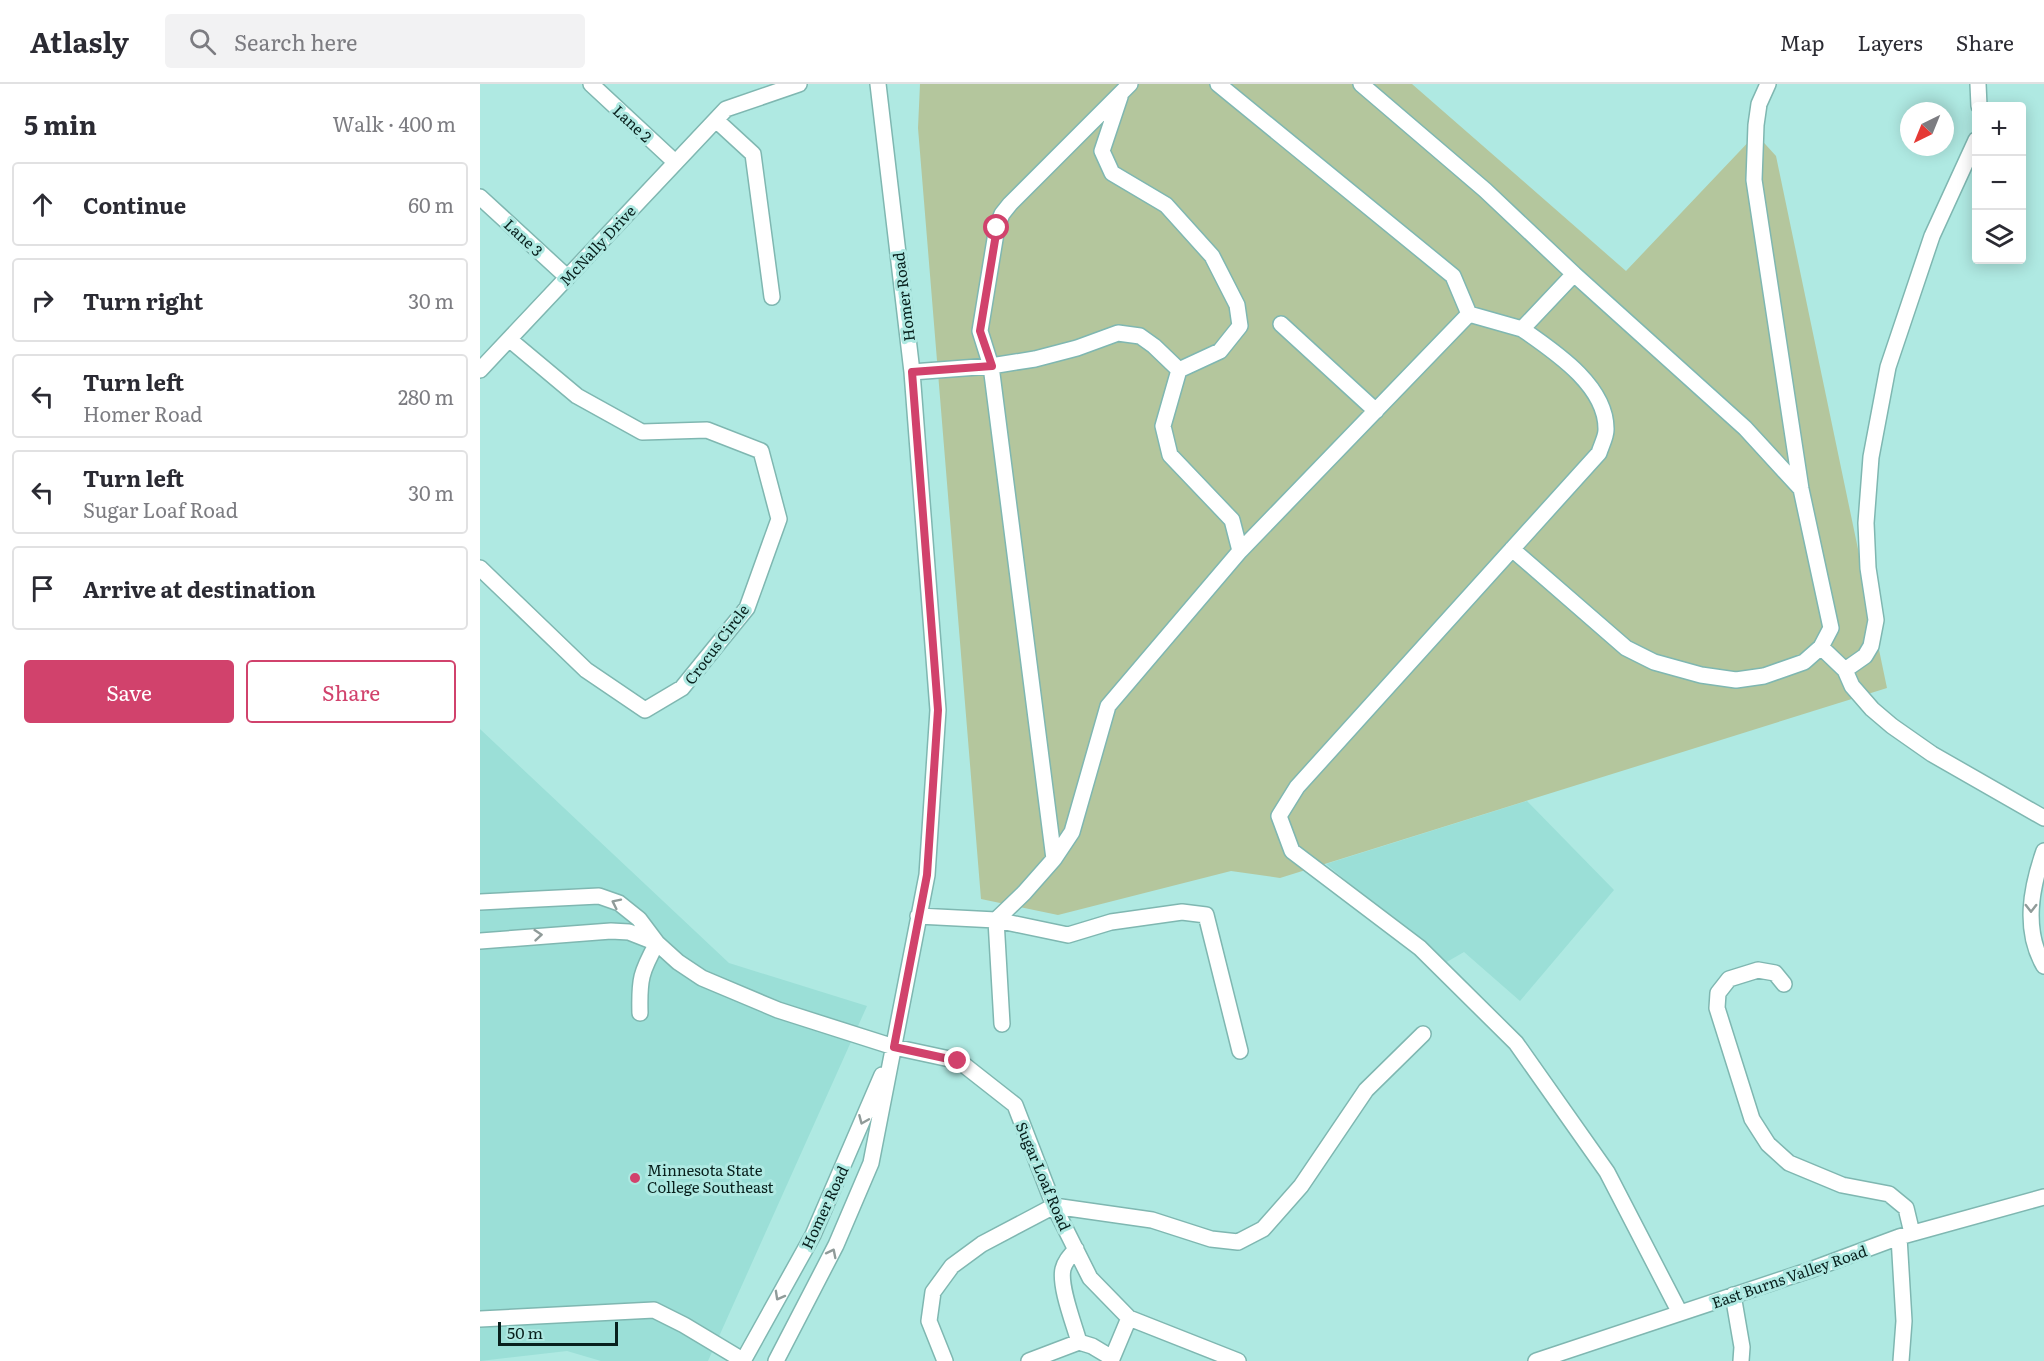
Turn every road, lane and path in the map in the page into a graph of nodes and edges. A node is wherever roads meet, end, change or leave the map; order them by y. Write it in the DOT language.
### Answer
graph roads {
  1 [pos="591,84"];
  2 [pos="799,84"];
  3 [pos="878,84"];
  4 [pos="1218,84"];
  5 [pos="1361,84"];
  6 [pos="1768,84"];
  7 [pos="1978,84"];
  8 [pos="1126,88"];
  9 [pos="1979,102"];
  10 [pos="716,120"];
  11 [pos="1972,151"];
  12 [pos="675,162"];
  13 [pos="480,197"];
  14 [pos="1574,273"];
  15 [pos="567,277"];
  16 [pos="772,297"];
  17 [pos="1469,314"];
  18 [pos="1281,324"];
  19 [pos="1522,328"];
  20 [pos="510,340"];
  21 [pos="992,366"];
  22 [pos="480,370"];
  23 [pos="1179,370"];
  24 [pos="912,372"];
  25 [pos="1376,411"];
  26 [pos="1801,489"];
  27 [pos="1512,549"];
  28 [pos="1240,551"];
  29 [pos="480,568"];
  30 [pos="1821,647"];
  31 [pos="1845,670"];
  32 [pos="2044,818"];
  33 [pos="2044,851"];
  34 [pos="1054,859"];
  35 [pos="480,902"];
  36 [pos="918,916"];
  37 [pos="996,920"];
  38 [pos="480,941"];
  39 [pos="657,943"];
  40 [pos="2044,966"];
  41 [pos="1784,984"];
  42 [pos="640,1013"];
  43 [pos="1002,1024"];
  44 [pos="1423,1035"];
  45 [pos="894,1047"];
  46 [pos="1240,1052"];
  47 [pos="2044,1197"];
  48 [pos="1054,1206"];
  49 [pos="1906,1235"];
  50 [pos="1076,1249"];
  51 [pos="1733,1295"];
  52 [pos="1680,1313"];
  53 [pos="1129,1318"];
  54 [pos="480,1319"];
  55 [pos="1079,1342"];
  56 [pos="1111,1359"];
  57 [pos="743,1361"];
  58 [pos="777,1361"];
  59 [pos="945,1361"];
  60 [pos="1029,1361"];
  61 [pos="1238,1361"];
  62 [pos="1536,1361"];
  63 [pos="1741,1361"];
  64 [pos="1901,1361"];
  1 -- 12 [label="street, Lane 2"];
  2 -- 10 [label="street, McNally Drive"];
  3 -- 24 [label="street, Homer Road"];
  4 -- 17 [label="street"];
  5 -- 14 [label="street"];
  6 -- 26 [label="street"];
  7 -- 9 [label="street"];
  8 -- 21 [label="street"];
  8 -- 23 [label="street"];
  10 -- 12 [label="street, McNally Drive"];
  10 -- 16 [label="street"];
  11 -- 31 [label="street"];
  12 -- 15 [label="street, McNally Drive"];
  13 -- 15 [label="street, Lane 3"];
  14 -- 19 [label="street"];
  14 -- 26 [label="street"];
  15 -- 20 [label="street, McNally Drive"];
  17 -- 19 [label="street"];
  17 -- 25 [label="street"];
  18 -- 25 [label="street"];
  19 -- 27 [label="street"];
  20 -- 22 [label="street, McNally Drive"];
  20 -- 29 [label="street, Crocus Circle"];
  21 -- 23 [label="street"];
  21 -- 24 [label="street"];
  21 -- 34 [label="street"];
  23 -- 28 [label="street"];
  24 -- 36 [label="street, Homer Road"];
  25 -- 28 [label="street"];
  26 -- 30 [label="street"];
  27 -- 30 [label="street"];
  27 -- 52 [label="street"];
  28 -- 34 [label="street"];
  30 -- 31 [label="street"];
  31 -- 32 [label="street"];
  33 -- 40 [label="street, one-way"];
  34 -- 37 [label="street"];
  39 -- 35 [label="street, one-way"];
  36 -- 37 [label="street"];
  36 -- 45 [label="street, Homer Road"];
  37 -- 43 [label="street"];
  37 -- 46 [label="street"];
  38 -- 39 [label="street, one-way"];
  39 -- 42 [label="street"];
  39 -- 45 [label="street, Sugar Loaf Road"];
  41 -- 49 [label="street"];
  44 -- 48 [label="street"];
  45 -- 48 [label="street, Sugar Loaf Road"];
  45 -- 57 [label="street, Homer Road, one-way"];
  58 -- 45 [label="street, Homer Road, one-way"];
  47 -- 49 [label="street, East Burns Valley Road"];
  48 -- 50 [label="street, Sugar Loaf Road"];
  48 -- 59 [label="street"];
  49 -- 51 [label="street, East Burns Valley Road"];
  49 -- 64 [label="street"];
  50 -- 53 [label="street, Sugar Loaf Road"];
  50 -- 55 [label="street"];
  51 -- 52 [label="street, East Burns Valley Road"];
  51 -- 63 [label="street"];
  52 -- 62 [label="street, East Burns Valley Road"];
  53 -- 56 [label="street"];
  53 -- 61 [label="street"];
  54 -- 57 [label="street"];
  55 -- 56 [label="street"];
  55 -- 60 [label="street"];
}
